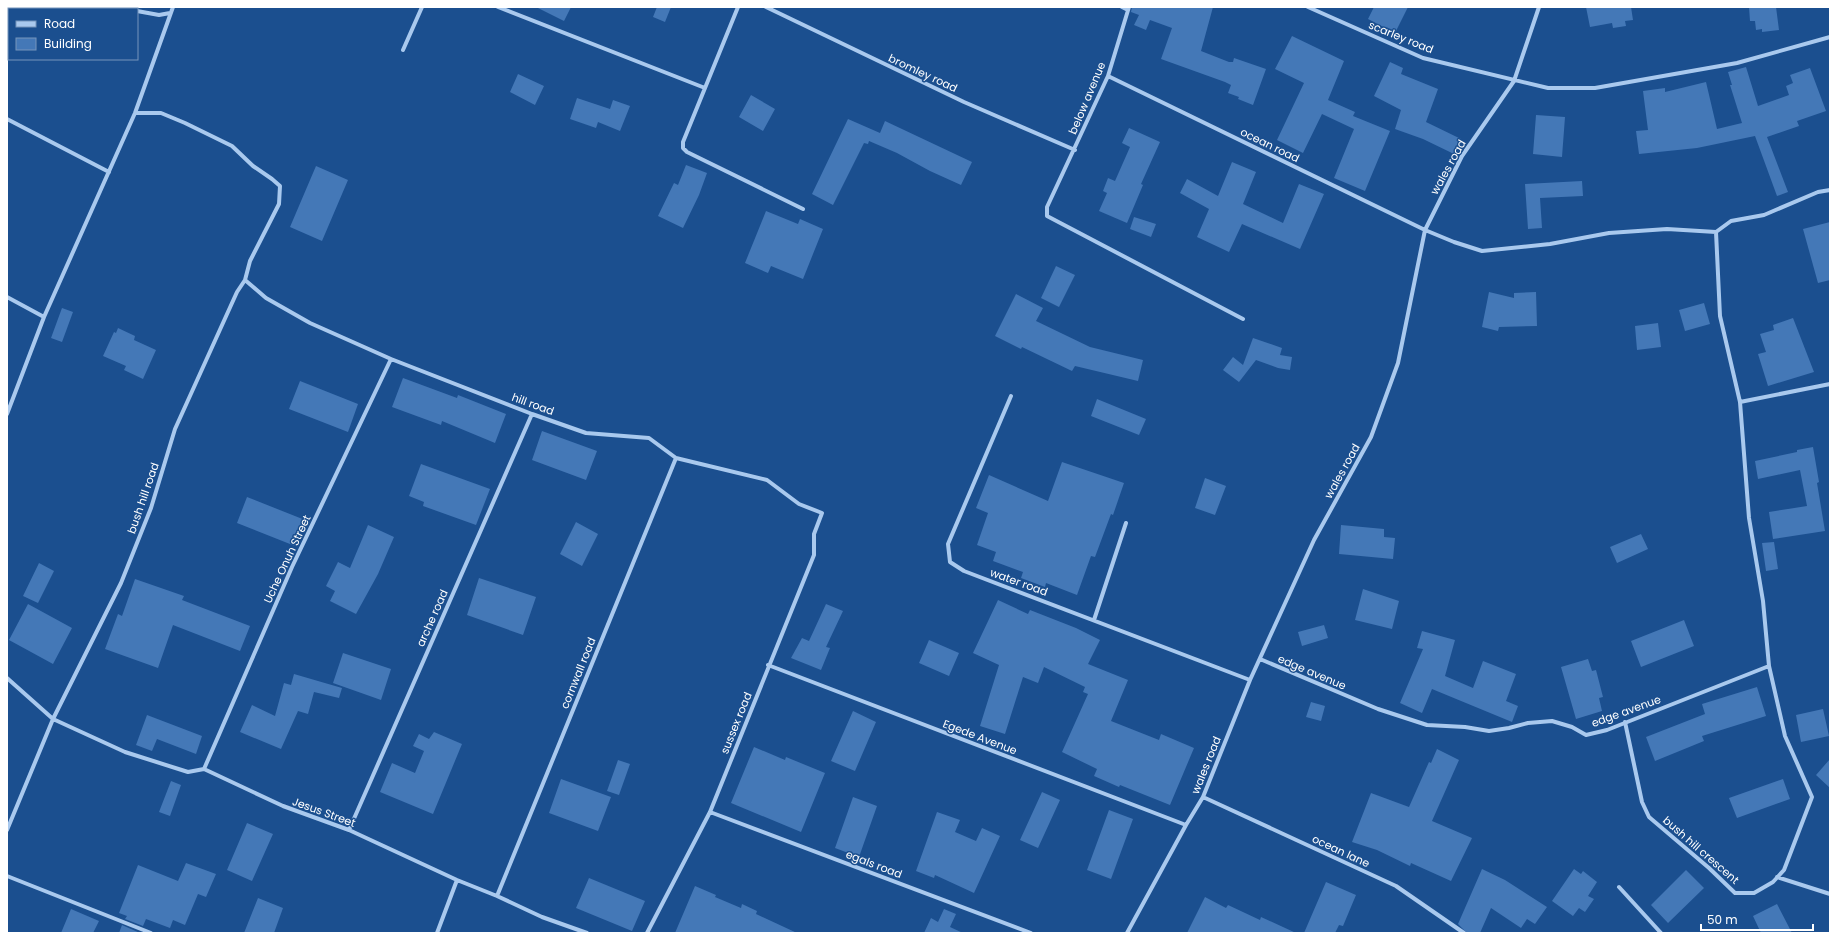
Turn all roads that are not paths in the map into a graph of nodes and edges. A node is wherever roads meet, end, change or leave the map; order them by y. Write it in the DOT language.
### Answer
graph roads {
  1 [pos="173,7"];
  2 [pos="422,7"];
  3 [pos="498,7"];
  4 [pos="738,7"];
  5 [pos="766,7"];
  6 [pos="1122,7"];
  7 [pos="1308,7"];
  8 [pos="1539,7"];
  9 [pos="1128,9"];
  10 [pos="138,11"];
  11 [pos="170,13"];
  12 [pos="1830,38"];
  13 [pos="403,50"];
  14 [pos="1108,76"];
  15 [pos="1514,81"];
  16 [pos="705,88"];
  17 [pos="135,113"];
  18 [pos="7,119"];
  19 [pos="1075,150"];
  20 [pos="109,172"];
  21 [pos="1830,190"];
  22 [pos="803,209"];
  23 [pos="1425,230"];
  24 [pos="1716,232"];
  25 [pos="246,280"];
  26 [pos="7,297"];
  27 [pos="44,317"];
  28 [pos="1243,319"];
  29 [pos="391,359"];
  30 [pos="1830,384"];
  31 [pos="1011,396"];
  32 [pos="1740,402"];
  33 [pos="7,414"];
  34 [pos="532,414"];
  35 [pos="676,458"];
  36 [pos="822,513"];
  37 [pos="1126,523"];
  38 [pos="1094,620"];
  39 [pos="1260,660"];
  40 [pos="768,665"];
  41 [pos="1769,666"];
  42 [pos="7,678"];
  43 [pos="1250,680"];
  44 [pos="53,719"];
  45 [pos="1625,722"];
  46 [pos="204,769"];
  47 [pos="1203,797"];
  48 [pos="710,812"];
  49 [pos="1186,825"];
  50 [pos="7,830"];
  51 [pos="349,830"];
  52 [pos="7,876"];
  53 [pos="1777,876"];
  54 [pos="457,880"];
  55 [pos="1619,887"];
  56 [pos="1830,894"];
  57 [pos="497,896"];
  58 [pos="151,933"];
  59 [pos="437,933"];
  60 [pos="587,933"];
  61 [pos="647,933"];
  62 [pos="1031,933"];
  63 [pos="1127,933"];
  64 [pos="1464,933"];
  65 [pos="1661,933"];
  1 -- 11 [label="street"];
  2 -- 13 [label="street"];
  3 -- 16 [label="street"];
  4 -- 16 [label="street"];
  5 -- 19 [label="street, bromley road"];
  6 -- 9 [label="street"];
  7 -- 15 [label="street, scarley road"];
  8 -- 15 [label="street, wales road"];
  9 -- 14 [label="street, below avenue"];
  10 -- 11 [label="street"];
  11 -- 17 [label="street"];
  12 -- 15 [label="street, scarley road"];
  14 -- 19 [label="street, below avenue"];
  14 -- 23 [label="street, ocean road"];
  15 -- 23 [label="street, wales road"];
  16 -- 22 [label="street"];
  17 -- 20 [label="street"];
  17 -- 25 [label="street"];
  18 -- 20 [label="street"];
  19 -- 28 [label="street, below avenue"];
  20 -- 27 [label="street"];
  21 -- 24 [label="street"];
  23 -- 24 [label="street, ocean road"];
  23 -- 39 [label="street, wales road"];
  24 -- 32 [label="street, bush hill crescent"];
  25 -- 29 [label="street, hill road"];
  25 -- 44 [label="street, bush hill road"];
  26 -- 27 [label="street"];
  27 -- 33 [label="street"];
  29 -- 34 [label="street, hill road"];
  29 -- 46 [label="street, Uche Onuh Street"];
  30 -- 32 [label="street"];
  31 -- 38 [label="street, water road"];
  32 -- 41 [label="street, bush hill crescent"];
  34 -- 35 [label="street, hill road"];
  34 -- 51 [label="street, arche road"];
  35 -- 36 [label="street, hill road"];
  35 -- 57 [label="street, cornwall road"];
  36 -- 40 [label="street, sussex road"];
  37 -- 38 [label="street"];
  38 -- 43 [label="street, water road"];
  39 -- 43 [label="street, wales road"];
  39 -- 45 [label="street, edge avenue"];
  40 -- 48 [label="street, sussex road"];
  40 -- 49 [label="street, Egede Avenue"];
  41 -- 45 [label="street, edge avenue"];
  41 -- 53 [label="street, bush hill crescent"];
  42 -- 44 [label="street"];
  43 -- 47 [label="street, wales road"];
  44 -- 46 [label="street"];
  44 -- 50 [label="street, bush hill road"];
  45 -- 53 [label="street, bush hill crescent"];
  46 -- 51 [label="street, Jesus Street"];
  47 -- 49 [label="street, wales road"];
  47 -- 64 [label="street, ocean lane"];
  48 -- 61 [label="street, sussex road"];
  48 -- 62 [label="street, egals road"];
  49 -- 63 [label="street, wales road"];
  51 -- 54 [label="street, Jesus Street"];
  52 -- 58 [label="street"];
  53 -- 56 [label="street"];
  54 -- 57 [label="street, Jesus Street"];
  54 -- 59 [label="street"];
  55 -- 65 [label="street"];
  57 -- 60 [label="street, Jesus Street"];
}
